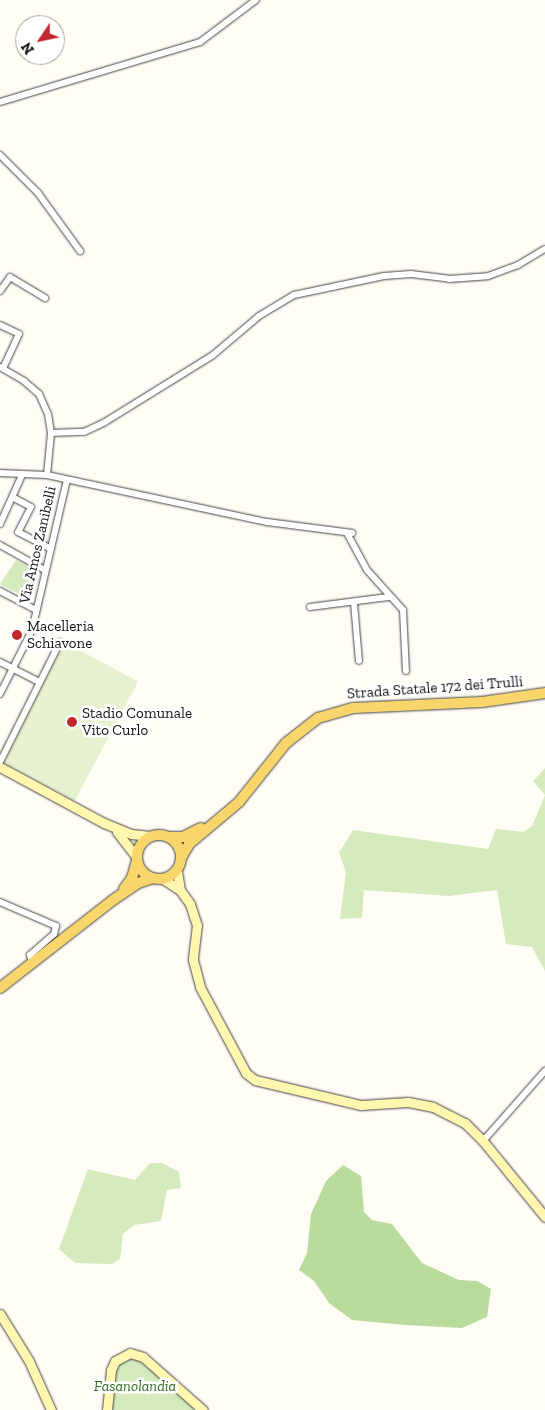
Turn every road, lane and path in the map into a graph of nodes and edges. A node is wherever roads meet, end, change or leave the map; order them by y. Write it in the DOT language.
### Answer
graph roads {
  1 [pos="253,1"];
  2 [pos="0,102"];
  3 [pos="0,155"];
  4 [pos="545,249"];
  5 [pos="80,251"];
  6 [pos="0,291"];
  7 [pos="45,298"];
  8 [pos="0,325"];
  9 [pos="1,368"];
  10 [pos="51,433"];
  11 [pos="0,473"];
  12 [pos="22,475"];
  13 [pos="47,475"];
  14 [pos="67,480"];
  15 [pos="14,498"];
  16 [pos="0,524"];
  17 [pos="0,545"];
  18 [pos="51,549"];
  19 [pos="45,570"];
  20 [pos="0,591"];
  21 [pos="388,597"];
  22 [pos="354,603"];
  23 [pos="310,608"];
  24 [pos="36,610"];
  25 [pos="60,642"];
  26 [pos="0,662"];
  27 [pos="359,662"];
  28 [pos="13,669"];
  29 [pos="406,671"];
  30 [pos="39,682"];
  31 [pos="1,690"];
  32 [pos="545,693"];
  33 [pos="0,762"];
  34 [pos="0,767"];
  35 [pos="222,817"];
  36 [pos="104,823"];
  37 [pos="151,836"];
  38 [pos="169,837"];
  39 [pos="137,858"];
  40 [pos="181,858"];
  41 [pos="177,870"];
  42 [pos="158,878"];
  43 [pos="180,890"];
  44 [pos="113,900"];
  45 [pos="0,902"];
  46 [pos="32,962"];
  47 [pos="1,988"];
  48 [pos="545,1070"];
  49 [pos="483,1140"];
  50 [pos="545,1217"];
  51 [pos="0,1314"];
  52 [pos="51,1410"];
  53 [pos="107,1410"];
  54 [pos="203,1410"];
  1 -- 2 [label="street"];
  3 -- 5 [label="street"];
  4 -- 10 [label="street"];
  6 -- 7 [label="street"];
  8 -- 9 [label="street"];
  9 -- 10 [label="street"];
  10 -- 13 [label="street"];
  11 -- 12 [label="street"];
  12 -- 13 [label="street"];
  12 -- 15 [label="street"];
  13 -- 14 [label="street"];
  14 -- 18 [label="street, Via Amos Zanibelli"];
  14 -- 21 [label="street"];
  15 -- 16 [label="street"];
  15 -- 18 [label="street"];
  17 -- 19 [label="street"];
  18 -- 19 [label="street, Via Amos Zanibelli"];
  19 -- 24 [label="street, Via Amos Zanibelli"];
  20 -- 24 [label="street"];
  21 -- 22 [label="street"];
  21 -- 29 [label="street"];
  22 -- 23 [label="street"];
  22 -- 27 [label="street"];
  24 -- 28 [label="street, Via Amos Zanibelli"];
  25 -- 30 [label="street"];
  26 -- 28 [label="street"];
  28 -- 30 [label="street"];
  28 -- 31 [label="street, Via Amos Zanibelli"];
  30 -- 33 [label="street"];
  32 -- 35 [label="main road, Strada Statale 172 dei Trulli"];
  34 -- 36 [label="street"];
  35 -- 38 [label="main road, Strada Statale 172 dei Trulli"];
  35 -- 40 [label="main road, Strada Statale 172 dei Trulli"];
  36 -- 37 [label="street"];
  36 -- 39 [label="street"];
  37 -- 38 [label="main road, Strada Statale 172 dei Trulli"];
  37 -- 39 [label="main road"];
  38 -- 40 [label="main road"];
  39 -- 42 [label="main road"];
  39 -- 44 [label="main road"];
  40 -- 41 [label="main road, Strada Statale 172 dei Trulli"];
  41 -- 42 [label="main road"];
  41 -- 43 [label="street"];
  42 -- 43 [label="street"];
  42 -- 44 [label="main road"];
  43 -- 49 [label="street"];
  44 -- 46 [label="main road"];
  45 -- 46 [label="street"];
  46 -- 47 [label="main road"];
  48 -- 49 [label="street"];
  49 -- 50 [label="street"];
  51 -- 52 [label="street"];
  53 -- 54 [label="street"];
}
